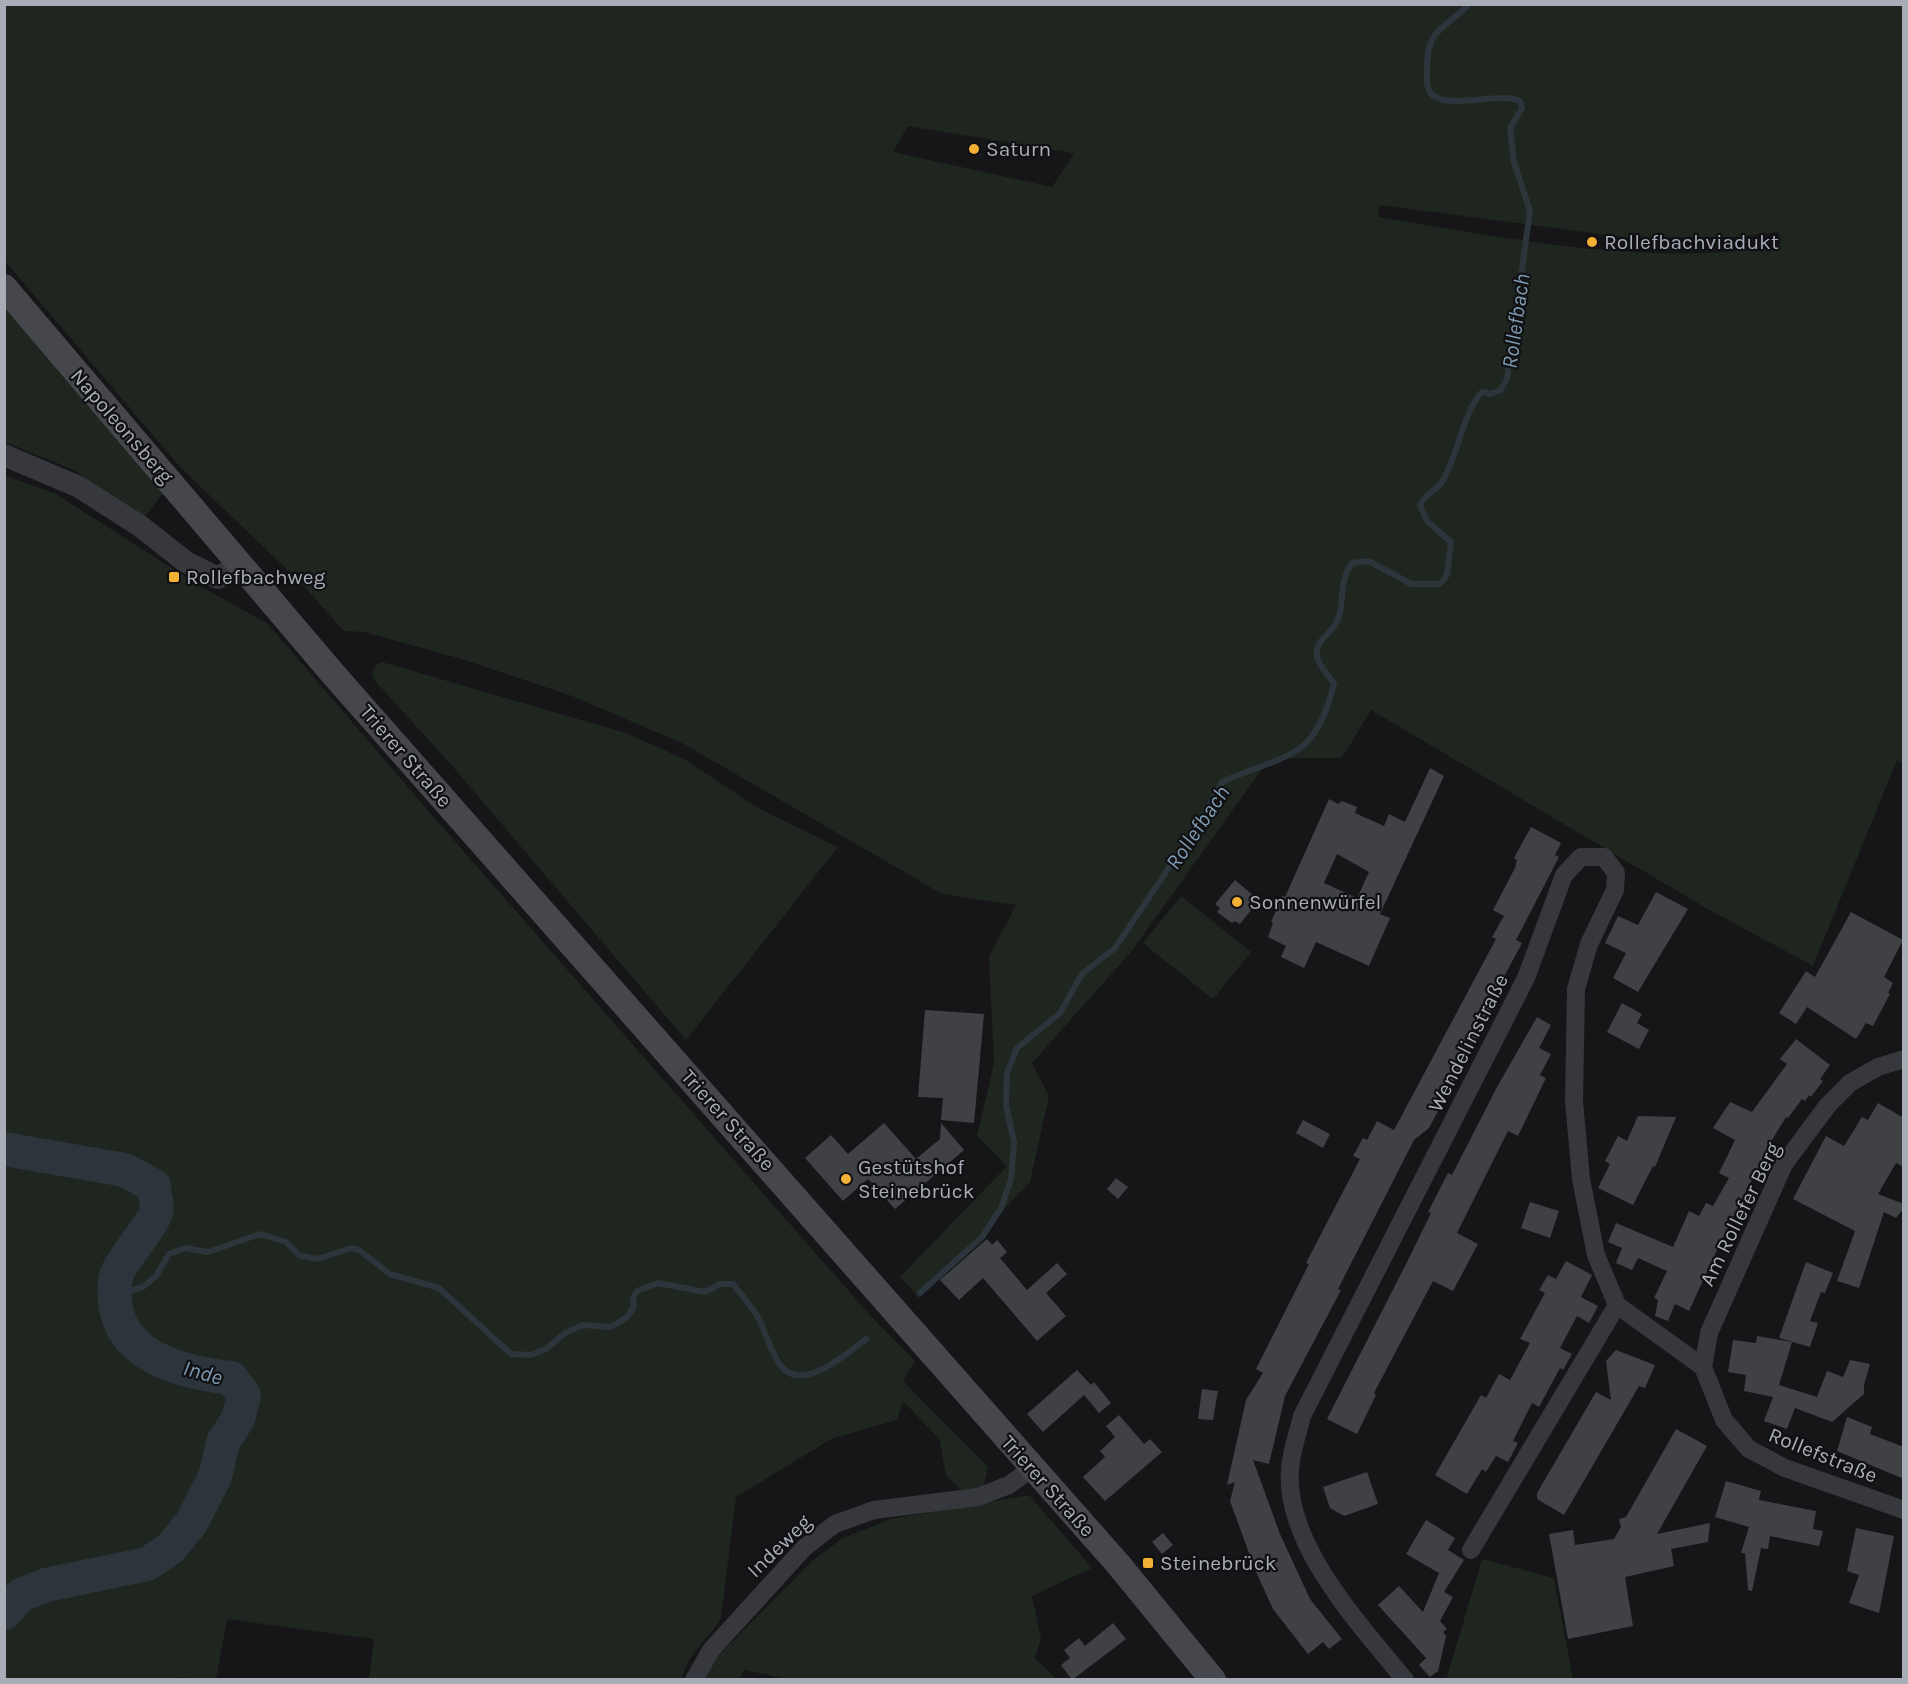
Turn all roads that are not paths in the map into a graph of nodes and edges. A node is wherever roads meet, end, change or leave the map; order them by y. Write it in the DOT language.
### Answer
graph roads {
  1 [pos="4,287"];
  2 [pos="4,455"];
  3 [pos="240,563"];
  4 [pos="1904,1059"];
  5 [pos="1617,1305"];
  6 [pos="1703,1367"];
  7 [pos="1032,1468"];
  8 [pos="1904,1510"];
  9 [pos="1471,1550"];
  10 [pos="694,1680"];
  11 [pos="1213,1680"];
  12 [pos="1405,1680"];
  1 -- 3 [label="main road, Napoleonsberg"];
  2 -- 3 [label="street"];
  3 -- 7 [label="main road, Trierer Straße"];
  4 -- 6 [label="street, Am Rollefer Berg"];
  5 -- 6 [label="street"];
  5 -- 9 [label="street"];
  5 -- 12 [label="street, Wendelinstraße"];
  6 -- 8 [label="street, Rollefstraße"];
  7 -- 10 [label="street, Indeweg"];
  7 -- 11 [label="main road, Trierer Straße"];
}
